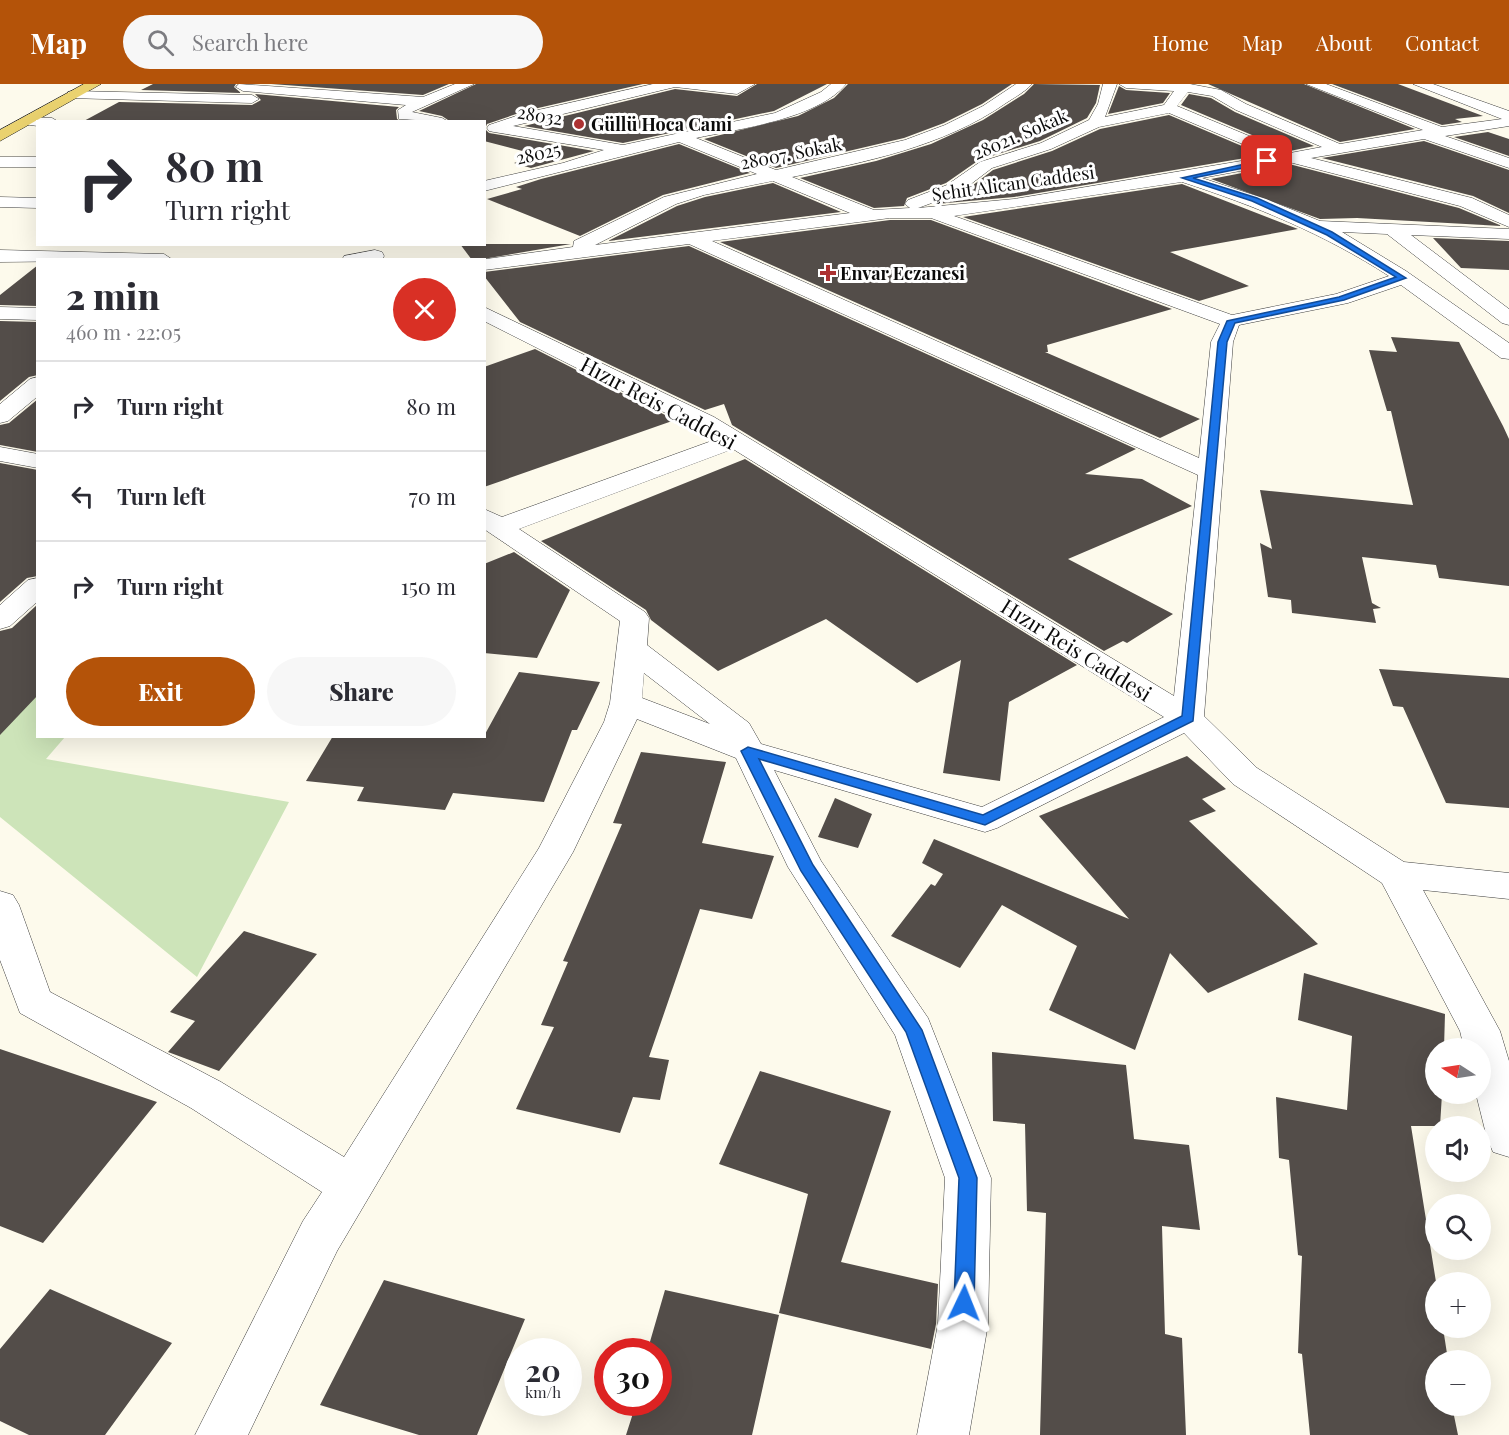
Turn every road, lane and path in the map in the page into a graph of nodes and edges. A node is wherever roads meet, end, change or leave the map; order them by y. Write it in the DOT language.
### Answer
graph roads {
  1 [pos="94,84"];
  2 [pos="467,84"];
  3 [pos="671,84"];
  4 [pos="679,84"];
  5 [pos="839,84"];
  6 [pos="1025,84"];
  7 [pos="1110,84"];
  8 [pos="1126,84"];
  9 [pos="1313,84"];
  10 [pos="1420,84"];
  11 [pos="1183,85"];
  12 [pos="743,87"];
  13 [pos="246,90"];
  14 [pos="73,95"];
  15 [pos="426,102"];
  16 [pos="1169,108"];
  17 [pos="263,114"];
  18 [pos="1509,116"];
  19 [pos="429,120"];
  20 [pos="27,121"];
  21 [pos="36,121"];
  22 [pos="1509,122"];
  23 [pos="1095,123"];
  24 [pos="489,127"];
  25 [pos="1431,132"];
  26 [pos="0,136"];
  27 [pos="681,138"];
  28 [pos="1337,148"];
  29 [pos="625,149"];
  30 [pos="1287,157"];
  31 [pos="0,162"];
  32 [pos="36,162"];
  33 [pos="1509,163"];
  34 [pos="779,176"];
  35 [pos="1185,178"];
  36 [pos="486,186"];
  37 [pos="0,202"];
  38 [pos="36,203"];
  39 [pos="881,214"];
  40 [pos="934,215"];
  41 [pos="1509,222"];
  42 [pos="1312,225"];
  43 [pos="1394,231"];
  44 [pos="1509,234"];
  45 [pos="693,238"];
  46 [pos="373,253"];
  47 [pos="563,254"];
  48 [pos="0,256"];
  49 [pos="82,258"];
  50 [pos="357,258"];
  51 [pos="486,264"];
  52 [pos="1402,278"];
  53 [pos="0,314"];
  54 [pos="36,314"];
  55 [pos="486,314"];
  56 [pos="1509,319"];
  57 [pos="1231,321"];
  58 [pos="1509,353"];
  59 [pos="36,386"];
  60 [pos="0,416"];
  61 [pos="734,441"];
  62 [pos="0,454"];
  63 [pos="36,462"];
  64 [pos="1211,472"];
  65 [pos="492,522"];
  66 [pos="36,588"];
  67 [pos="0,620"];
  68 [pos="633,650"];
  69 [pos="626,703"];
  70 [pos="1188,718"];
  71 [pos="748,751"];
  72 [pos="1396,874"];
  73 [pos="1509,886"];
  74 [pos="0,905"];
  75 [pos="1509,1138"];
  76 [pos="350,1185"];
  77 [pos="221,1435"];
  78 [pos="943,1435"];
  1 -- 14 [label="main road"];
  2 -- 15 [label="street"];
  3 -- 24 [label="street"];
  4 -- 12 [label="street"];
  5 -- 27 [label="street, 28025"];
  6 -- 34 [label="street, 28007. Sokak"];
  7 -- 23 [label="street, 28021. Sokak"];
  8 -- 11 [label="street"];
  9 -- 25 [label="street"];
  10 -- 18 [label="street"];
  11 -- 16 [label="street"];
  11 -- 28 [label="street"];
  13 -- 14 [label="street"];
  13 -- 15 [label="street"];
  13 -- 17 [label="street"];
  14 -- 20 [label="main road"];
  15 -- 19 [label="street"];
  16 -- 23 [label="street"];
  16 -- 30 [label="street"];
  20 -- 21 [label="street"];
  20 -- 26 [label="main road"];
  22 -- 25 [label="street, Şehit Alican Caddesi"];
  23 -- 39 [label="street, 28021. Sokak"];
  24 -- 29 [label="street, 28032"];
  25 -- 28 [label="street, Şehit Alican Caddesi"];
  25 -- 33 [label="street"];
  27 -- 29 [label="street, 28025"];
  27 -- 34 [label="street"];
  28 -- 30 [label="street, Şehit Alican Caddesi"];
  29 -- 36 [label="street, 28025"];
  30 -- 35 [label="street, Şehit Alican Caddesi"];
  30 -- 41 [label="street"];
  31 -- 32 [label="street"];
  34 -- 39 [label="street"];
  34 -- 47 [label="street, 28007. Sokak"];
  35 -- 40 [label="street, Şehit Alican Caddesi"];
  35 -- 42 [label="street"];
  37 -- 38 [label="street"];
  39 -- 40 [label="street, Şehit Alican Caddesi"];
  39 -- 45 [label="street, Şehit Alican Caddesi"];
  40 -- 57 [label="street"];
  42 -- 43 [label="street"];
  42 -- 52 [label="street"];
  43 -- 44 [label="street"];
  43 -- 56 [label="street"];
  45 -- 47 [label="street, Şehit Alican Caddesi"];
  45 -- 64 [label="street"];
  46 -- 50 [label="street"];
  47 -- 51 [label="street, Şehit Alican Caddesi"];
  48 -- 49 [label="street"];
  52 -- 57 [label="street"];
  52 -- 58 [label="street"];
  53 -- 54 [label="street"];
  55 -- 61 [label="street, Hızır Reis Caddesi"];
  57 -- 64 [label="street"];
  59 -- 60 [label="street"];
  61 -- 65 [label="street"];
  61 -- 70 [label="street, Hızır Reis Caddesi"];
  62 -- 63 [label="street"];
  64 -- 70 [label="street"];
  65 -- 68 [label="street"];
  66 -- 67 [label="street"];
  68 -- 69 [label="street"];
  68 -- 71 [label="street"];
  69 -- 71 [label="street"];
  69 -- 76 [label="street"];
  70 -- 71 [label="street"];
  70 -- 72 [label="street, Hızır Reis Caddesi"];
  71 -- 78 [label="street"];
  72 -- 73 [label="street"];
  72 -- 75 [label="street, Hızır Reis Caddesi"];
  74 -- 76 [label="street"];
  76 -- 77 [label="street"];
}
